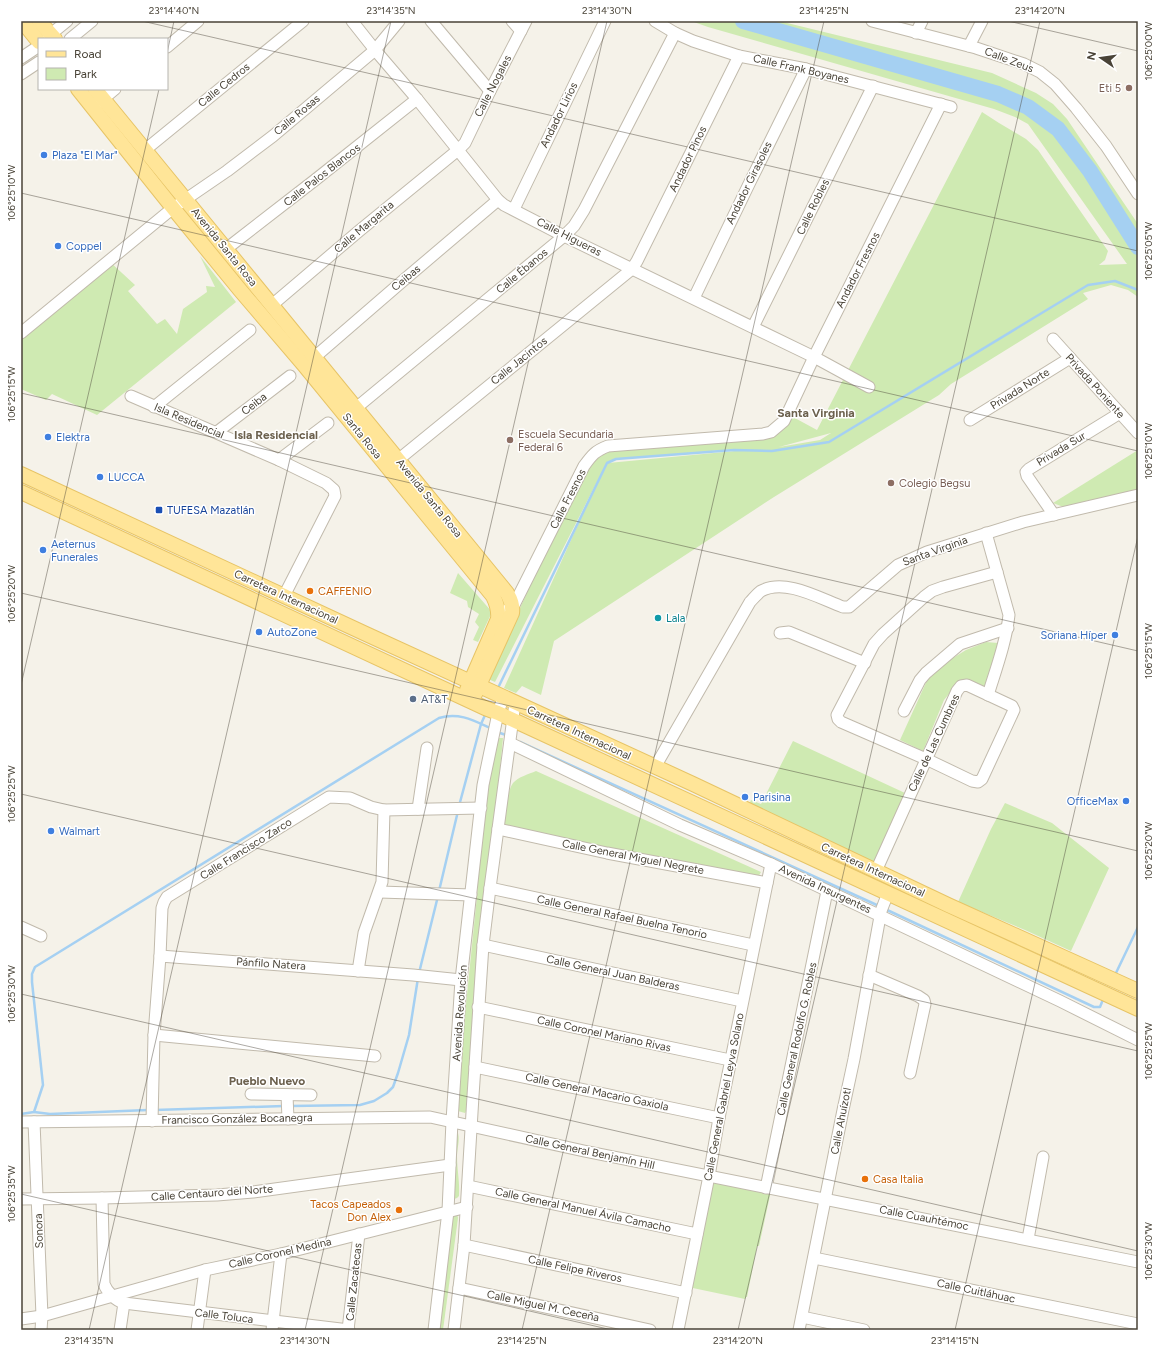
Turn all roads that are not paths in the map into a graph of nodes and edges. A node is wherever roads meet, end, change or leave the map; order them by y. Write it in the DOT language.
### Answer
graph roads {
  1 [pos="22,21"];
  2 [pos="39,21"];
  3 [pos="67,21"];
  4 [pos="92,21"];
  5 [pos="198,21"];
  6 [pos="303,21"];
  7 [pos="352,21"];
  8 [pos="400,21"];
  9 [pos="431,21"];
  10 [pos="512,21"];
  11 [pos="526,21"];
  12 [pos="605,21"];
  13 [pos="655,21"];
  14 [pos="872,21"];
  15 [pos="922,21"];
  16 [pos="982,21"];
  17 [pos="521,31"];
  18 [pos="675,33"];
  19 [pos="916,33"];
  20 [pos="48,38"];
  21 [pos="71,38"];
  22 [pos="168,46"];
  23 [pos="969,46"];
  24 [pos="38,47"];
  25 [pos="375,50"];
  26 [pos="739,56"];
  27 [pos="21,58"];
  28 [pos="38,63"];
  29 [pos="806,69"];
  30 [pos="21,74"];
  31 [pos="873,86"];
  32 [pos="80,90"];
  33 [pos="114,90"];
  34 [pos="490,91"];
  35 [pos="97,98"];
  36 [pos="417,99"];
  37 [pos="946,105"];
  38 [pos="145,150"];
  39 [pos="458,150"];
  40 [pos="162,193"];
  41 [pos="1138,194"];
  42 [pos="186,200"];
  43 [pos="498,200"];
  44 [pos="173,208"];
  45 [pos="514,209"];
  46 [pos="564,236"];
  47 [pos="226,249"];
  48 [pos="635,265"];
  49 [pos="694,298"];
  50 [pos="272,305"];
  51 [pos="753,327"];
  52 [pos="250,330"];
  53 [pos="21,332"];
  54 [pos="1053,339"];
  55 [pos="814,357"];
  56 [pos="1070,358"];
  57 [pos="310,361"];
  58 [pos="290,376"];
  59 [pos="869,387"];
  60 [pos="131,396"];
  61 [pos="154,406"];
  62 [pos="356,408"];
  63 [pos="1120,413"];
  64 [pos="970,420"];
  65 [pos="328,423"];
  66 [pos="217,432"];
  67 [pos="771,432"];
  68 [pos="1138,433"];
  69 [pos="279,460"];
  70 [pos="393,464"];
  71 [pos="21,474"];
  72 [pos="21,492"];
  73 [pos="1138,495"];
  74 [pos="110,514"];
  75 [pos="1054,515"];
  76 [pos="91,525"];
  77 [pos="986,533"];
  78 [pos="202,558"];
  79 [pos="195,572"];
  80 [pos="997,572"];
  81 [pos="284,596"];
  82 [pos="513,607"];
  83 [pos="498,612"];
  84 [pos="1008,628"];
  85 [pos="780,633"];
  86 [pos="864,663"];
  87 [pos="493,693"];
  88 [pos="988,695"];
  89 [pos="467,699"];
  90 [pos="492,710"];
  91 [pos="904,711"];
  92 [pos="513,720"];
  93 [pos="510,743"];
  94 [pos="427,748"];
  95 [pos="926,758"];
  96 [pos="655,768"];
  97 [pos="481,808"];
  98 [pos="418,809"];
  99 [pos="384,810"];
  100 [pos="498,829"];
  101 [pos="771,864"];
  102 [pos="876,871"];
  103 [pos="767,883"];
  104 [pos="490,888"];
  105 [pos="828,890"];
  106 [pos="380,892"];
  107 [pos="471,895"];
  108 [pos="883,905"];
  109 [pos="21,927"];
  110 [pos="40,936"];
  111 [pos="483,945"];
  112 [pos="753,945"];
  113 [pos="160,956"];
  114 [pos="358,971"];
  115 [pos="870,975"];
  116 [pos="461,980"];
  117 [pos="1138,991"];
  118 [pos="742,1001"];
  119 [pos="478,1007"];
  120 [pos="1138,1008"];
  121 [pos="154,1035"];
  122 [pos="1138,1040"];
  123 [pos="375,1056"];
  124 [pos="730,1060"];
  125 [pos="475,1066"];
  126 [pos="910,1073"];
  127 [pos="251,1094"];
  128 [pos="287,1095"];
  129 [pos="311,1096"];
  130 [pos="152,1113"];
  131 [pos="718,1118"];
  132 [pos="288,1119"];
  133 [pos="452,1121"];
  134 [pos="21,1122"];
  135 [pos="34,1122"];
  136 [pos="471,1127"];
  137 [pos="1043,1157"];
  138 [pos="450,1165"];
  139 [pos="709,1176"];
  140 [pos="468,1186"];
  141 [pos="766,1188"];
  142 [pos="38,1198"];
  143 [pos="102,1198"];
  144 [pos="21,1199"];
  145 [pos="826,1200"];
  146 [pos="467,1207"];
  147 [pos="448,1211"];
  148 [pos="359,1234"];
  149 [pos="697,1234"];
  150 [pos="1028,1239"];
  151 [pos="464,1246"];
  152 [pos="281,1254"];
  153 [pos="814,1258"];
  154 [pos="1138,1262"];
  155 [pos="205,1270"];
  156 [pos="459,1288"];
  157 [pos="686,1293"];
  158 [pos="113,1296"];
  159 [pos="124,1303"];
  160 [pos="200,1312"];
  161 [pos="42,1316"];
  162 [pos="802,1317"];
  163 [pos="21,1319"];
  164 [pos="1138,1324"];
  165 [pos="272,1326"];
  166 [pos="41,1330"];
  167 [pos="120,1330"];
  168 [pos="197,1330"];
  169 [pos="349,1330"];
  170 [pos="434,1330"];
  171 [pos="454,1330"];
  172 [pos="650,1330"];
  173 [pos="678,1330"];
  174 [pos="800,1330"];
  175 [pos="864,1330"];
  1 -- 20 [label="main road"];
  2 -- 20 [label="main road"];
  3 -- 20 [label="street"];
  4 -- 21 [label="street"];
  5 -- 22 [label="street"];
  6 -- 38 [label="street, Calle Cedros"];
  7 -- 25 [label="street, Calle Higueras"];
  8 -- 25 [label="street, Calle Rosas"];
  9 -- 34 [label="street"];
  10 -- 17 [label="street"];
  11 -- 17 [label="street, Calle Nogales"];
  12 -- 45 [label="street, Andador Lirios"];
  13 -- 18 [label="street, Calle Frank Boyanes"];
  14 -- 19 [label="street, Calle Zeus"];
  15 -- 19 [label="street"];
  16 -- 23 [label="street"];
  17 -- 34 [label="street, Calle Nogales"];
  18 -- 26 [label="street, Calle Frank Boyanes"];
  18 -- 46 [label="street, Calle Ébanos"];
  19 -- 23 [label="street, Calle Zeus"];
  23 -- 41 [label="street, Calle Zeus"];
  24 -- 27 [label="street"];
  25 -- 36 [label="street, Calle Higueras"];
  25 -- 42 [label="street, Calle Rosas"];
  26 -- 29 [label="street, Calle Frank Boyanes"];
  26 -- 48 [label="street, Andador Pinos"];
  28 -- 30 [label="street"];
  29 -- 31 [label="street, Calle Frank Boyanes"];
  29 -- 49 [label="street, Andador Girasoles"];
  31 -- 37 [label="street, Calle Frank Boyanes"];
  31 -- 51 [label="street, Calle Robles"];
  32 -- 35 [label="main road, Avenida Santa Rosa"];
  33 -- 35 [label="street"];
  34 -- 39 [label="street, Calle Nogales"];
  35 -- 38 [label="main road, Avenida Santa Rosa"];
  35 -- 40 [label="main road, Avenida Santa Rosa"];
  36 -- 39 [label="street, Calle Higueras"];
  36 -- 47 [label="street, Calle Palos Blancos"];
  37 -- 55 [label="street, Andador Fresnos"];
  38 -- 42 [label="main road, Avenida Santa Rosa"];
  39 -- 43 [label="street, Calle Higueras"];
  39 -- 50 [label="street, Calle Margarita"];
  40 -- 44 [label="main road, Santa Rosa"];
  42 -- 44 [label="street, Avenida Santa Rosa"];
  42 -- 47 [label="main road, Avenida Santa Rosa"];
  43 -- 45 [label="street, Calle Higueras"];
  43 -- 57 [label="street, Ceibas"];
  44 -- 53 [label="street"];
  44 -- 57 [label="main road, Santa Rosa"];
  45 -- 46 [label="street, Calle Higueras"];
  46 -- 48 [label="street, Calle Higueras"];
  46 -- 62 [label="street, Calle Ébanos"];
  47 -- 50 [label="main road, Avenida Santa Rosa"];
  48 -- 49 [label="street, Calle Higueras"];
  48 -- 70 [label="street, Calle Jacintos"];
  49 -- 51 [label="street, Calle Higueras"];
  50 -- 57 [label="main road, Avenida Santa Rosa"];
  51 -- 55 [label="street, Calle Higueras"];
  52 -- 61 [label="street"];
  54 -- 56 [label="street, Privada Poniente"];
  55 -- 59 [label="street, Calle Higueras"];
  55 -- 67 [label="street, Andador Fresnos"];
  56 -- 63 [label="street, Privada Poniente"];
  56 -- 64 [label="street, Privada Norte"];
  57 -- 62 [label="main road, Avenida Santa Rosa"];
  57 -- 70 [label="main road, Santa Rosa"];
  58 -- 66 [label="street, Ceiba"];
  60 -- 61 [label="street, Isla Residencial"];
  61 -- 66 [label="street, Isla Residencial"];
  62 -- 70 [label="main road, Avenida Santa Rosa"];
  63 -- 68 [label="street, Privada Poniente"];
  63 -- 75 [label="street, Privada Sur"];
  65 -- 69 [label="street"];
  66 -- 69 [label="street, Isla Residencial"];
  67 -- 82 [label="street, Calle Fresnos"];
  69 -- 81 [label="street, Isla Residencial"];
  70 -- 82 [label="main road, Avenida Santa Rosa"];
  70 -- 83 [label="main road, Santa Rosa"];
  71 -- 74 [label="main road, Carretera Internacional"];
  72 -- 76 [label="main road, Carretera Internacional"];
  73 -- 75 [label="street, Santa Virginia"];
  74 -- 76 [label="main road"];
  74 -- 78 [label="main road, Carretera Internacional"];
  75 -- 77 [label="street, Santa Virginia"];
  76 -- 79 [label="main road, Carretera Internacional"];
  77 -- 80 [label="street"];
  77 -- 96 [label="street, Santa Virginia"];
  78 -- 79 [label="main road"];
  78 -- 81 [label="main road, Carretera Internacional"];
  79 -- 89 [label="main road, Carretera Internacional"];
  80 -- 84 [label="street"];
  80 -- 86 [label="street"];
  81 -- 87 [label="main road, Carretera Internacional"];
  82 -- 83 [label="street"];
  82 -- 87 [label="main road"];
  83 -- 87 [label="main road"];
  84 -- 88 [label="street"];
  84 -- 91 [label="street"];
  85 -- 86 [label="street"];
  86 -- 95 [label="street"];
  87 -- 89 [label="main road"];
  87 -- 90 [label="street, Avenida Revolución"];
  87 -- 92 [label="street, Avenida Revolución"];
  87 -- 96 [label="main road, Carretera Internacional"];
  88 -- 95 [label="street, Calle de Las Cumbres"];
  88 -- 95 [label="street"];
  89 -- 90 [label="main road, Carretera Internacional"];
  90 -- 92 [label="main road, Carretera Internacional"];
  90 -- 97 [label="street, Avenida Revolución"];
  92 -- 93 [label="street, Avenida Revolución"];
  92 -- 108 [label="main road, Carretera Internacional"];
  93 -- 100 [label="street, Avenida Revolución"];
  93 -- 101 [label="street, Avenida Insurgentes"];
  94 -- 98 [label="street"];
  95 -- 102 [label="street, Calle de Las Cumbres"];
  96 -- 102 [label="main road, Carretera Internacional"];
  97 -- 98 [label="street"];
  97 -- 107 [label="street, Avenida Revolución"];
  98 -- 99 [label="street"];
  99 -- 106 [label="street"];
  99 -- 113 [label="street, Calle Francisco Zarco"];
  100 -- 103 [label="street, Calle General Miguel Negrete"];
  100 -- 104 [label="street, Avenida Revolución"];
  101 -- 103 [label="street, Calle General Gabriel Leyva Solano"];
  101 -- 105 [label="street, Avenida Insurgentes"];
  102 -- 117 [label="main road, Carretera Internacional"];
  103 -- 112 [label="street, Calle General Gabriel Leyva Solano"];
  104 -- 111 [label="street, Avenida Revolución"];
  104 -- 112 [label="street, Calle General Rafael Buelna Tenorio"];
  105 -- 108 [label="street, Avenida Insurgentes"];
  105 -- 141 [label="street, Calle General Rodolfo G. Robles"];
  106 -- 107 [label="street"];
  106 -- 114 [label="street"];
  107 -- 116 [label="street, Avenida Revolución"];
  108 -- 115 [label="street, Calle Ahuízotl"];
  108 -- 120 [label="main road, Carretera Internacional"];
  108 -- 122 [label="street, Avenida Insurgentes"];
  109 -- 110 [label="street"];
  111 -- 118 [label="street, Calle General Juan Balderas"];
  111 -- 119 [label="street, Avenida Revolución"];
  112 -- 118 [label="street, Calle General Gabriel Leyva Solano"];
  113 -- 114 [label="street, Pánfilo Natera"];
  113 -- 121 [label="street"];
  114 -- 116 [label="street, Pánfilo Natera"];
  115 -- 126 [label="street"];
  115 -- 145 [label="street, Calle Ahuízotl"];
  116 -- 133 [label="street, Avenida Revolución"];
  118 -- 124 [label="street, Calle General Gabriel Leyva Solano"];
  119 -- 124 [label="street, Calle Coronel Mariano Rivas"];
  119 -- 125 [label="street, Avenida Revolución"];
  121 -- 123 [label="street"];
  121 -- 130 [label="street"];
  124 -- 131 [label="street, Calle General Gabriel Leyva Solano"];
  125 -- 131 [label="street, Calle General Macario Gaxiola"];
  125 -- 136 [label="street, Avenida Revolución"];
  127 -- 128 [label="street"];
  128 -- 129 [label="street"];
  128 -- 132 [label="street"];
  130 -- 132 [label="street, Francisco González Bocanegra"];
  130 -- 135 [label="street, Francisco González Bocanegra"];
  131 -- 139 [label="street, Calle General Gabriel Leyva Solano"];
  132 -- 133 [label="street, Francisco González Bocanegra"];
  133 -- 136 [label="street, Francisco González Bocanegra"];
  133 -- 138 [label="street, Avenida Revolución"];
  134 -- 135 [label="street, Francisco González Bocanegra"];
  135 -- 142 [label="street, Sonora"];
  136 -- 139 [label="street, Calle General Benjamín Hill"];
  136 -- 140 [label="street, Avenida Revolución"];
  137 -- 150 [label="street"];
  138 -- 143 [label="street, Calle Centauro del Norte"];
  138 -- 147 [label="street, Avenida Revolución"];
  139 -- 141 [label="street, Calle Cuauhtémoc"];
  139 -- 149 [label="street, Calle General Gabriel Leyva Solano"];
  140 -- 146 [label="street, Avenida Revolución"];
  140 -- 149 [label="street, Calle General Manuel Ávila Camacho"];
  141 -- 145 [label="street, Calle Cuauhtémoc"];
  142 -- 143 [label="street, Calle Centauro del Norte"];
  142 -- 144 [label="street, Calle Centauro del Norte"];
  142 -- 161 [label="street, Sonora"];
  143 -- 158 [label="street"];
  145 -- 150 [label="street, Calle Cuauhtémoc"];
  145 -- 153 [label="street, Calle Ahuízotl"];
  146 -- 147 [label="street, Calle Coronel Medina"];
  146 -- 151 [label="street, Avenida Revolución"];
  147 -- 148 [label="street, Calle Coronel Medina"];
  147 -- 170 [label="street, Avenida Revolución"];
  148 -- 152 [label="street, Calle Coronel Medina"];
  148 -- 169 [label="street, Calle Zacatecas"];
  149 -- 157 [label="street, Calle General Gabriel Leyva Solano"];
  150 -- 154 [label="street, Calle Cuauhtémoc"];
  151 -- 156 [label="street, Avenida Revolución"];
  151 -- 157 [label="street, Calle Felipe Riveros"];
  152 -- 155 [label="street, Calle Coronel Medina"];
  152 -- 165 [label="street"];
  153 -- 162 [label="street, Calle Ahuízotl"];
  153 -- 164 [label="street, Calle Cuitláhuac"];
  155 -- 158 [label="street, Calle Coronel Medina"];
  155 -- 160 [label="street"];
  156 -- 171 [label="street, Avenida Revolución"];
  156 -- 172 [label="street, Calle Miguel M. Ceceña"];
  157 -- 173 [label="street, Calle General Gabriel Leyva Solano"];
  158 -- 159 [label="street"];
  158 -- 161 [label="street, Calle Coronel Medina"];
  159 -- 160 [label="street, Calle Toluca"];
  159 -- 167 [label="street"];
  160 -- 165 [label="street, Calle Toluca"];
  160 -- 168 [label="street"];
  161 -- 163 [label="street, Calle Coronel Medina"];
  161 -- 166 [label="street, Sonora"];
  162 -- 174 [label="street, Calle Ahuízotl"];
  162 -- 175 [label="street"];
  165 -- 169 [label="street, Calle Toluca"];
}
